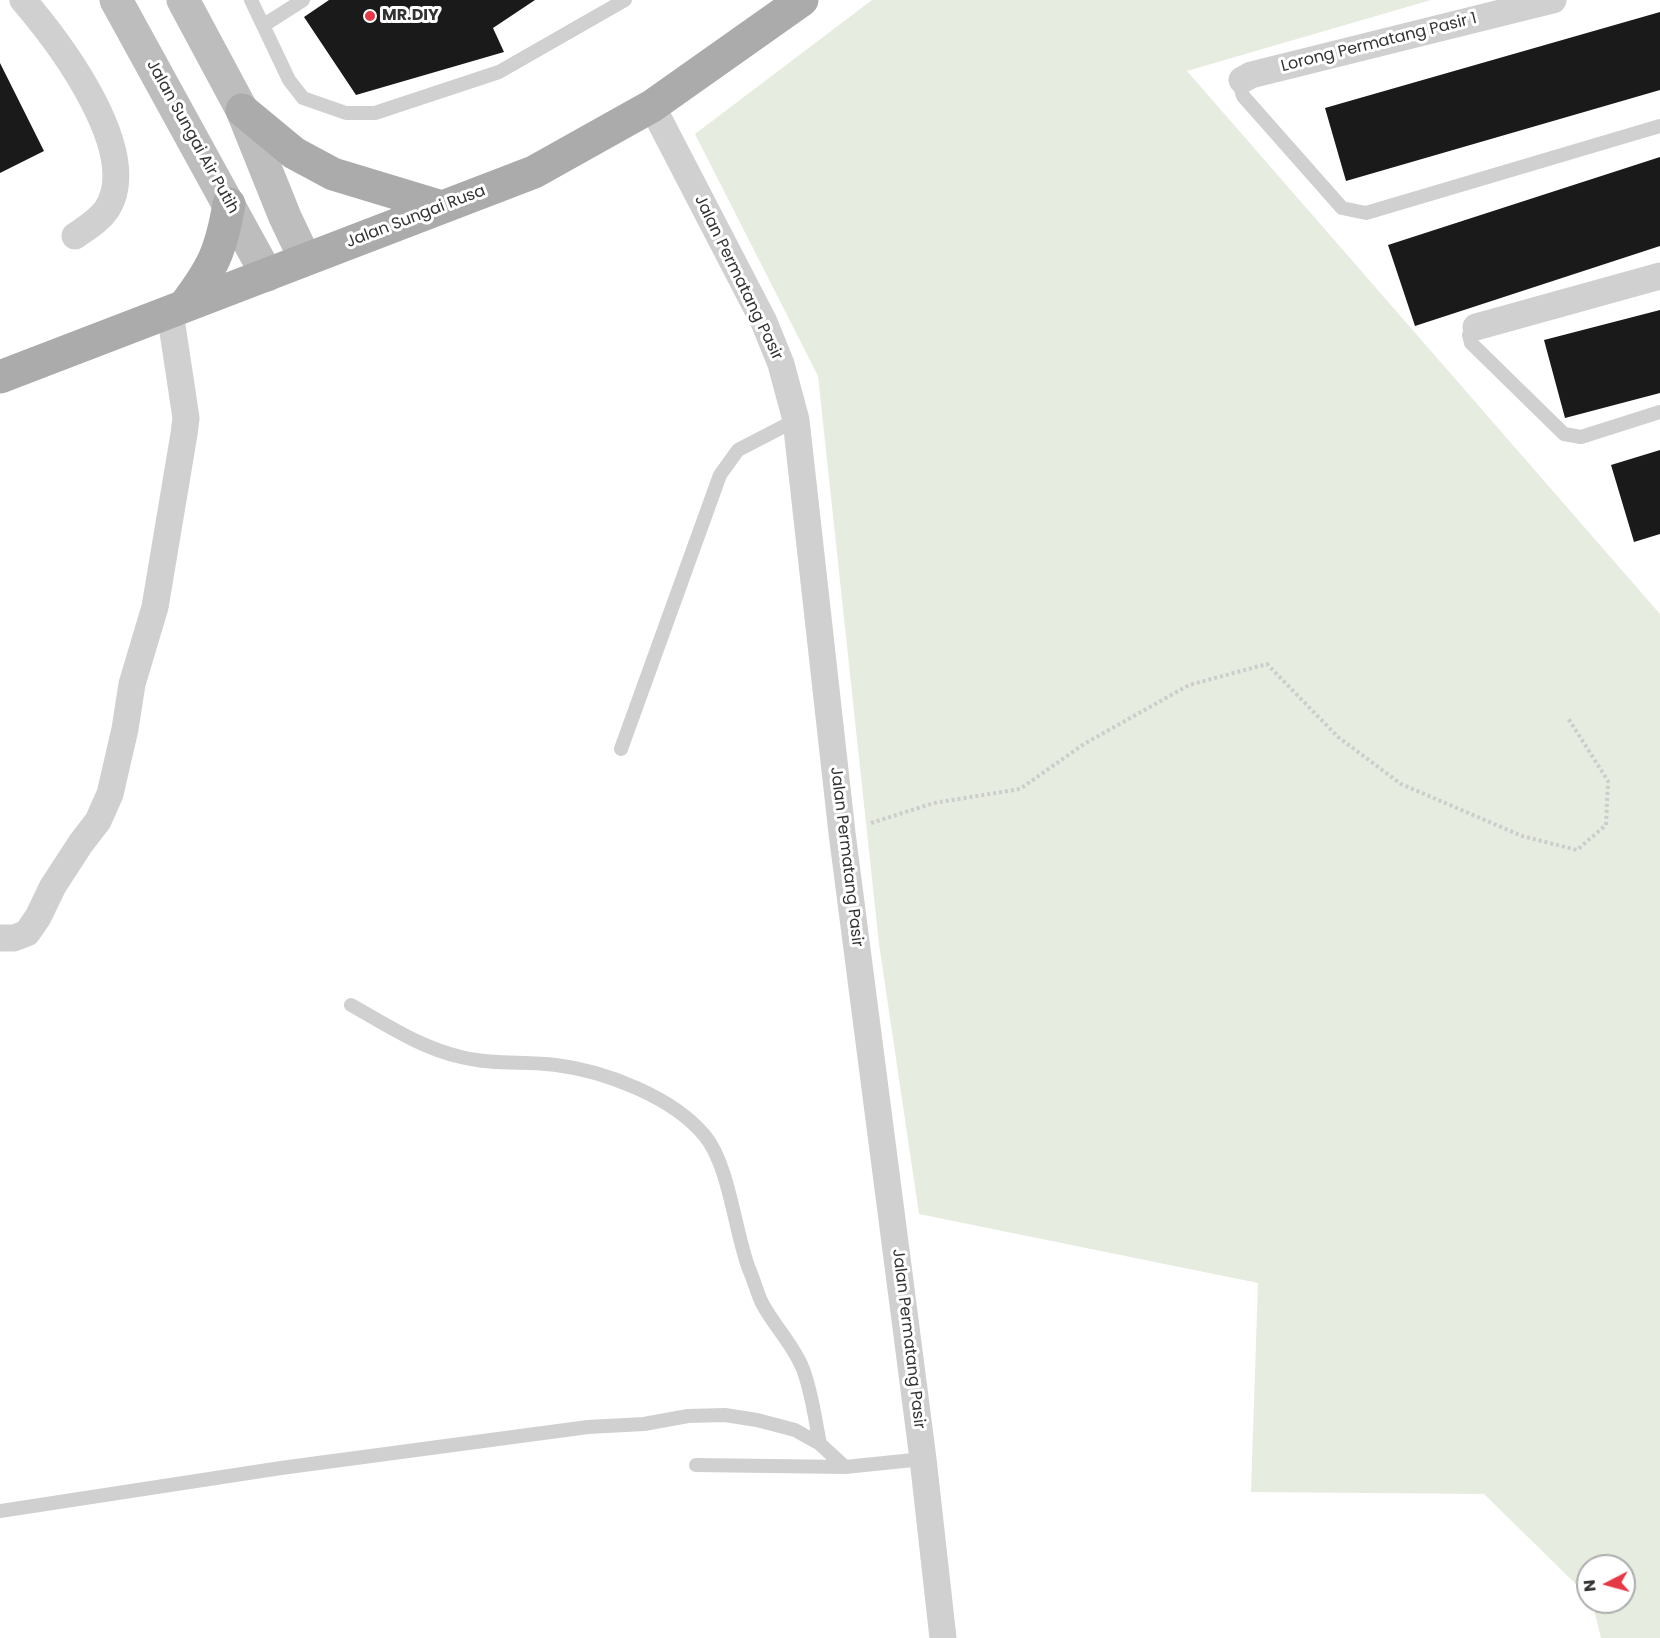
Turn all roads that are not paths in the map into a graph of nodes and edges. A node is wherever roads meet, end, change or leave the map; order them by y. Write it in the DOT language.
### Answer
graph roads {
  1 [pos="23,0"];
  2 [pos="116,0"];
  3 [pos="183,0"];
  4 [pos="251,0"];
  5 [pos="303,0"];
  6 [pos="625,0"];
  7 [pos="802,0"];
  8 [pos="1553,0"];
  9 [pos="264,25"];
  10 [pos="1242,80"];
  11 [pos="652,106"];
  12 [pos="242,110"];
  13 [pos="1660,126"];
  14 [pos="229,204"];
  15 [pos="442,207"];
  16 [pos="75,236"];
  17 [pos="306,259"];
  18 [pos="267,274"];
  19 [pos="1660,276"];
  20 [pos="177,309"];
  21 [pos="1476,327"];
  22 [pos="0,377"];
  23 [pos="1660,412"];
  24 [pos="796,420"];
  25 [pos="621,749"];
  26 [pos="0,938"];
  27 [pos="351,1005"];
  28 [pos="820,1444"];
  29 [pos="923,1459"];
  30 [pos="696,1465"];
  31 [pos="845,1467"];
  32 [pos="0,1512"];
  33 [pos="943,1638"];
  1 -- 16 [label="street"];
  2 -- 14 [label="street, Jalan Sungai Air Putih"];
  3 -- 12 [label="street"];
  4 -- 9 [label="lane"];
  5 -- 9 [label="lane"];
  6 -- 9 [label="lane"];
  7 -- 11 [label="main road, Jalan Sungai Rusa"];
  8 -- 10 [label="street, Lorong Permatang Pasir 1"];
  10 -- 13 [label="lane"];
  11 -- 15 [label="main road, Jalan Sungai Rusa"];
  11 -- 24 [label="street, Jalan Permatang Pasir"];
  12 -- 15 [label="main road"];
  12 -- 17 [label="street"];
  14 -- 18 [label="street, Jalan Sungai Air Putih"];
  14 -- 20 [label="main road"];
  15 -- 17 [label="main road, Jalan Sungai Rusa"];
  17 -- 18 [label="main road, Jalan Sungai Rusa"];
  18 -- 20 [label="main road, Jalan Sungai Rusa"];
  19 -- 21 [label="street"];
  20 -- 22 [label="main road, Jalan Sungai Rusa"];
  20 -- 26 [label="street"];
  21 -- 23 [label="lane"];
  24 -- 25 [label="lane"];
  24 -- 29 [label="street, Jalan Permatang Pasir"];
  27 -- 28 [label="lane"];
  28 -- 31 [label="lane"];
  28 -- 32 [label="lane"];
  29 -- 31 [label="lane"];
  29 -- 33 [label="street, Jalan Permatang Pasir"];
  30 -- 31 [label="lane"];
}
